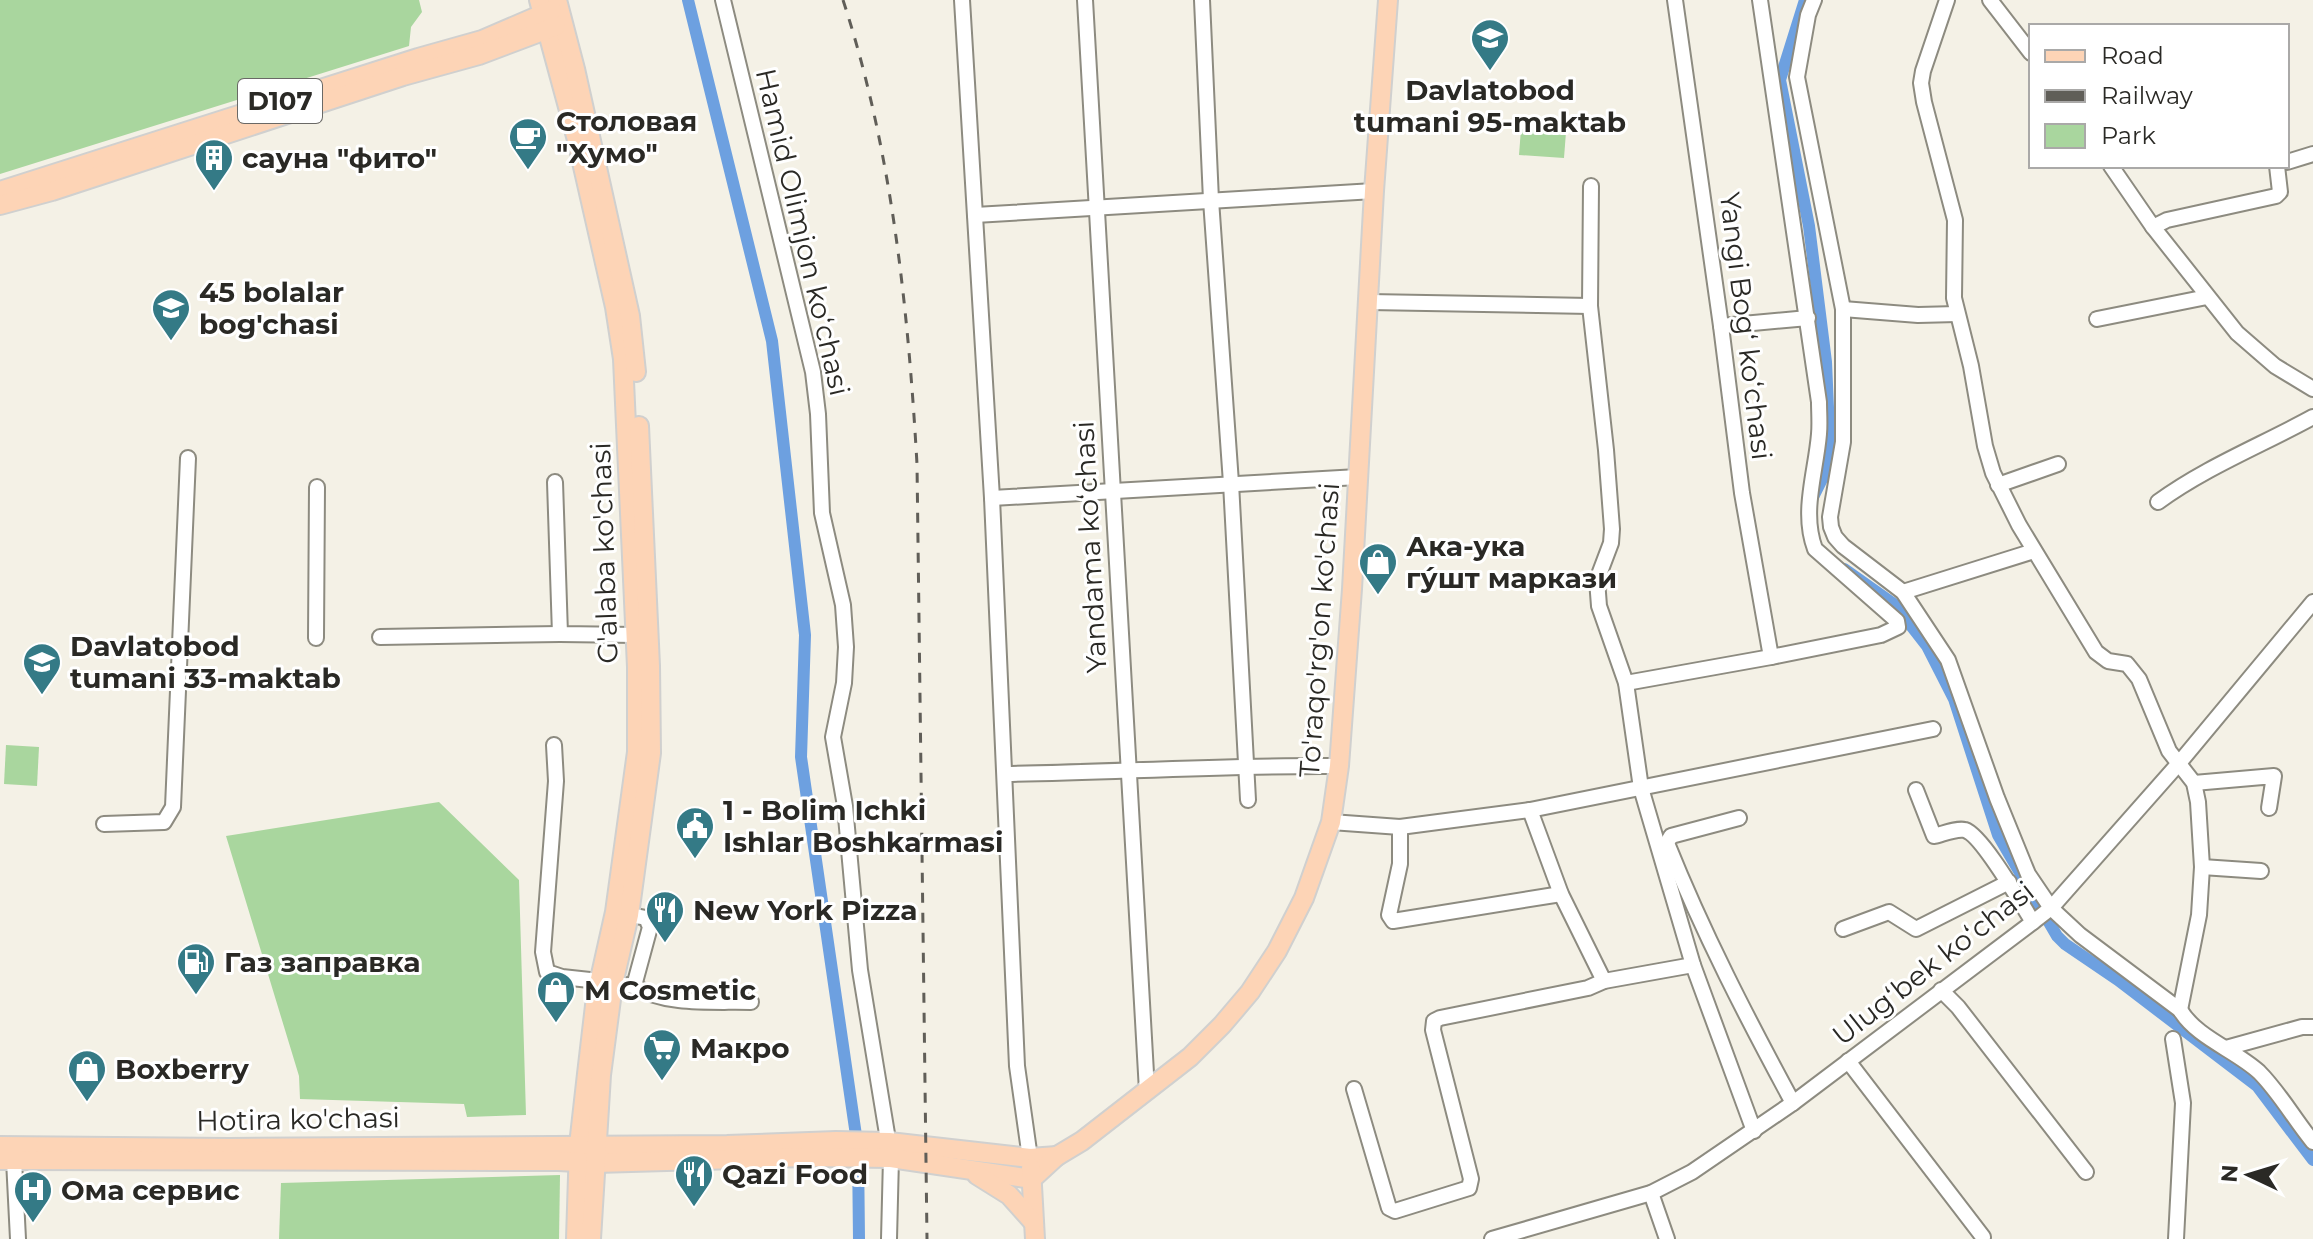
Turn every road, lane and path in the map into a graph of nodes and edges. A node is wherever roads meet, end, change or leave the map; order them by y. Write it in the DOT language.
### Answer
graph roads {
  1 [pos="723,0"];
  2 [pos="962,0"];
  3 [pos="1085,0"];
  4 [pos="1202,0"];
  5 [pos="1388,0"];
  6 [pos="1675,0"];
  7 [pos="1760,0"];
  8 [pos="1814,0"];
  9 [pos="1947,0"];
  10 [pos="1990,0"];
  11 [pos="551,12"];
  12 [pos="2029,50"];
  13 [pos="2313,154"];
  14 [pos="2289,161"];
  15 [pos="2112,168"];
  16 [pos="2277,168"];
  17 [pos="1591,186"];
  18 [pos="0,191"];
  19 [pos="1374,191"];
  20 [pos="1211,200"];
  21 [pos="0,205"];
  22 [pos="1096,207"];
  23 [pos="975,215"];
  24 [pos="2153,227"];
  25 [pos="609,251"];
  26 [pos="2207,297"];
  27 [pos="1369,302"];
  28 [pos="1590,306"];
  29 [pos="1843,309"];
  30 [pos="1957,314"];
  31 [pos="1808,318"];
  32 [pos="2097,319"];
  33 [pos="1721,326"];
  34 [pos="2313,389"];
  35 [pos="2313,417"];
  36 [pos="188,458"];
  37 [pos="2058,464"];
  38 [pos="1358,477"];
  39 [pos="555,482"];
  40 [pos="1231,483"];
  41 [pos="1998,485"];
  42 [pos="317,487"];
  43 [pos="1113,490"];
  44 [pos="992,498"];
  45 [pos="2158,502"];
  46 [pos="2034,551"];
  47 [pos="1903,592"];
  48 [pos="2313,602"];
  49 [pos="560,634"];
  50 [pos="636,635"];
  51 [pos="380,637"];
  52 [pos="316,638"];
  53 [pos="1771,657"];
  54 [pos="1626,683"];
  55 [pos="1933,729"];
  56 [pos="554,745"];
  57 [pos="2180,762"];
  58 [pos="1245,765"];
  59 [pos="1339,766"];
  60 [pos="1128,771"];
  61 [pos="1006,774"];
  62 [pos="2194,783"];
  63 [pos="1641,788"];
  64 [pos="1916,790"];
  65 [pos="1248,800"];
  66 [pos="2269,808"];
  67 [pos="1530,810"];
  68 [pos="1739,818"];
  69 [pos="1331,822"];
  70 [pos="104,824"];
  71 [pos="1400,827"];
  72 [pos="2202,867"];
  73 [pos="2261,871"];
  74 [pos="2009,882"];
  75 [pos="1561,894"];
  76 [pos="2051,908"];
  77 [pos="622,914"];
  78 [pos="2033,922"];
  79 [pos="1843,929"];
  80 [pos="1693,965"];
  81 [pos="1604,981"];
  82 [pos="606,982"];
  83 [pos="634,986"];
  84 [pos="1941,990"];
  85 [pos="751,1002"];
  86 [pos="2180,1010"];
  87 [pos="2313,1027"];
  88 [pos="2173,1039"];
  89 [pos="2226,1048"];
  90 [pos="1848,1061"];
  91 [pos="1354,1089"];
  92 [pos="1147,1091"];
  93 [pos="1793,1103"];
  94 [pos="1754,1131"];
  95 [pos="2313,1142"];
  96 [pos="0,1146"];
  97 [pos="890,1150"];
  98 [pos="588,1154"];
  99 [pos="1057,1156"];
  100 [pos="1030,1158"];
  101 [pos="7,1160"];
  102 [pos="968,1169"];
  103 [pos="2086,1172"];
  104 [pos="1032,1179"];
  105 [pos="1651,1193"];
  106 [pos="1034,1231"];
  107 [pos="1983,1237"];
  108 [pos="18,1239"];
  109 [pos="576,1239"];
  110 [pos="591,1239"];
  111 [pos="889,1239"];
  112 [pos="1492,1239"];
  113 [pos="1667,1239"];
  114 [pos="2176,1239"];
  1 -- 97 [label="street, Hamid Olimjon koʻchasi"];
  2 -- 23 [label="street"];
  3 -- 22 [label="street, Yandama koʻchasi"];
  4 -- 20 [label="street"];
  5 -- 19 [label="main road, To'raqo'rg'on ko'chasi"];
  6 -- 33 [label="street, Yangi Bogʻ koʻchasi"];
  7 -- 31 [label="street"];
  8 -- 29 [label="street"];
  9 -- 30 [label="street"];
  10 -- 12 [label="street"];
  11 -- 18 [label="main road, D107"];
  11 -- 21 [label="main road, D107"];
  11 -- 25 [label="main road, G'alaba ko'chasi"];
  13 -- 14 [label="street"];
  15 -- 24 [label="street"];
  16 -- 24 [label="street"];
  17 -- 28 [label="street"];
  19 -- 20 [label="street"];
  19 -- 27 [label="main road, To'raqo'rg'on ko'chasi"];
  20 -- 22 [label="street"];
  20 -- 40 [label="street"];
  22 -- 23 [label="street"];
  22 -- 43 [label="street, Yandama koʻchasi"];
  23 -- 44 [label="street"];
  24 -- 26 [label="street"];
  25 -- 50 [label="main road, G'alaba ko'chasi"];
  25 -- 77 [label="main road, G'alaba ko'chasi"];
  26 -- 32 [label="street"];
  26 -- 34 [label="street"];
  27 -- 28 [label="street"];
  27 -- 38 [label="main road, To'raqo'rg'on ko'chasi"];
  28 -- 54 [label="street"];
  29 -- 30 [label="street"];
  29 -- 47 [label="street"];
  30 -- 41 [label="street"];
  31 -- 33 [label="street"];
  31 -- 53 [label="street"];
  33 -- 53 [label="street, Yangi Bogʻ koʻchasi"];
  35 -- 45 [label="street"];
  36 -- 70 [label="street"];
  37 -- 41 [label="street"];
  38 -- 40 [label="street"];
  38 -- 59 [label="main road, To'raqo'rg'on ko'chasi"];
  39 -- 49 [label="street"];
  40 -- 43 [label="street"];
  40 -- 58 [label="street"];
  41 -- 46 [label="street"];
  42 -- 52 [label="street"];
  43 -- 44 [label="street"];
  43 -- 60 [label="street, Yandama koʻchasi"];
  44 -- 61 [label="street"];
  46 -- 47 [label="street"];
  46 -- 57 [label="street"];
  47 -- 76 [label="street"];
  48 -- 57 [label="street, Ulugʻbek koʻchasi"];
  49 -- 50 [label="street"];
  49 -- 51 [label="street"];
  50 -- 77 [label="main road, G'alaba ko'chasi"];
  53 -- 54 [label="street"];
  54 -- 63 [label="street"];
  55 -- 63 [label="street"];
  56 -- 82 [label="street"];
  57 -- 62 [label="street"];
  57 -- 76 [label="street, Ulugʻbek koʻchasi"];
  58 -- 59 [label="street"];
  58 -- 60 [label="street"];
  58 -- 65 [label="street"];
  59 -- 69 [label="main road, To'raqo'rg'on ko'chasi"];
  60 -- 61 [label="street"];
  60 -- 92 [label="street, Yandama koʻchasi"];
  61 -- 100 [label="street"];
  62 -- 66 [label="street"];
  62 -- 72 [label="street"];
  63 -- 67 [label="street"];
  63 -- 80 [label="street"];
  64 -- 74 [label="street"];
  67 -- 71 [label="street"];
  67 -- 75 [label="street"];
  68 -- 93 [label="street"];
  69 -- 71 [label="street"];
  69 -- 92 [label="main road, To'raqo'rg'on ko'chasi"];
  71 -- 75 [label="street"];
  72 -- 73 [label="street"];
  72 -- 86 [label="street"];
  74 -- 78 [label="street"];
  74 -- 79 [label="street"];
  75 -- 81 [label="street"];
  76 -- 78 [label="street, Ulugʻbek koʻchasi"];
  76 -- 86 [label="street"];
  77 -- 82 [label="main road, G'alaba ko'chasi"];
  77 -- 83 [label="street"];
  78 -- 84 [label="street, Ulugʻbek koʻchasi"];
  80 -- 81 [label="street"];
  80 -- 94 [label="street"];
  81 -- 91 [label="street"];
  82 -- 83 [label="street"];
  82 -- 98 [label="main road, G'alaba ko'chasi"];
  83 -- 85 [label="street"];
  84 -- 90 [label="street, Ulugʻbek koʻchasi"];
  84 -- 103 [label="street"];
  86 -- 89 [label="street"];
  87 -- 89 [label="street"];
  88 -- 114 [label="street"];
  89 -- 95 [label="street"];
  90 -- 93 [label="street, Ulugʻbek koʻchasi"];
  90 -- 107 [label="street"];
  92 -- 99 [label="main road, To'raqo'rg'on ko'chasi"];
  93 -- 94 [label="street, Ulugʻbek koʻchasi"];
  94 -- 105 [label="street, Ulugʻbek koʻchasi"];
  96 -- 98 [label="main road, Hotira ko'chasi"];
  97 -- 98 [label="main road"];
  97 -- 100 [label="main road, To'raqo'rg'on ko'chasi"];
  97 -- 102 [label="main road"];
  97 -- 111 [label="street, Hamid Olimjon koʻchasi"];
  98 -- 101 [label="main road, Hotira ko'chasi"];
  98 -- 109 [label="main road"];
  98 -- 110 [label="main road"];
  99 -- 100 [label="main road, To'raqo'rg'on ko'chasi"];
  99 -- 104 [label="main road, To'raqo'rg'on ko'chasi"];
  100 -- 104 [label="main road"];
  101 -- 108 [label="street"];
  102 -- 104 [label="main road"];
  102 -- 106 [label="main road"];
  104 -- 106 [label="main road"];
  105 -- 112 [label="street, Ulugʻbek koʻchasi"];
  105 -- 113 [label="street"];
}
